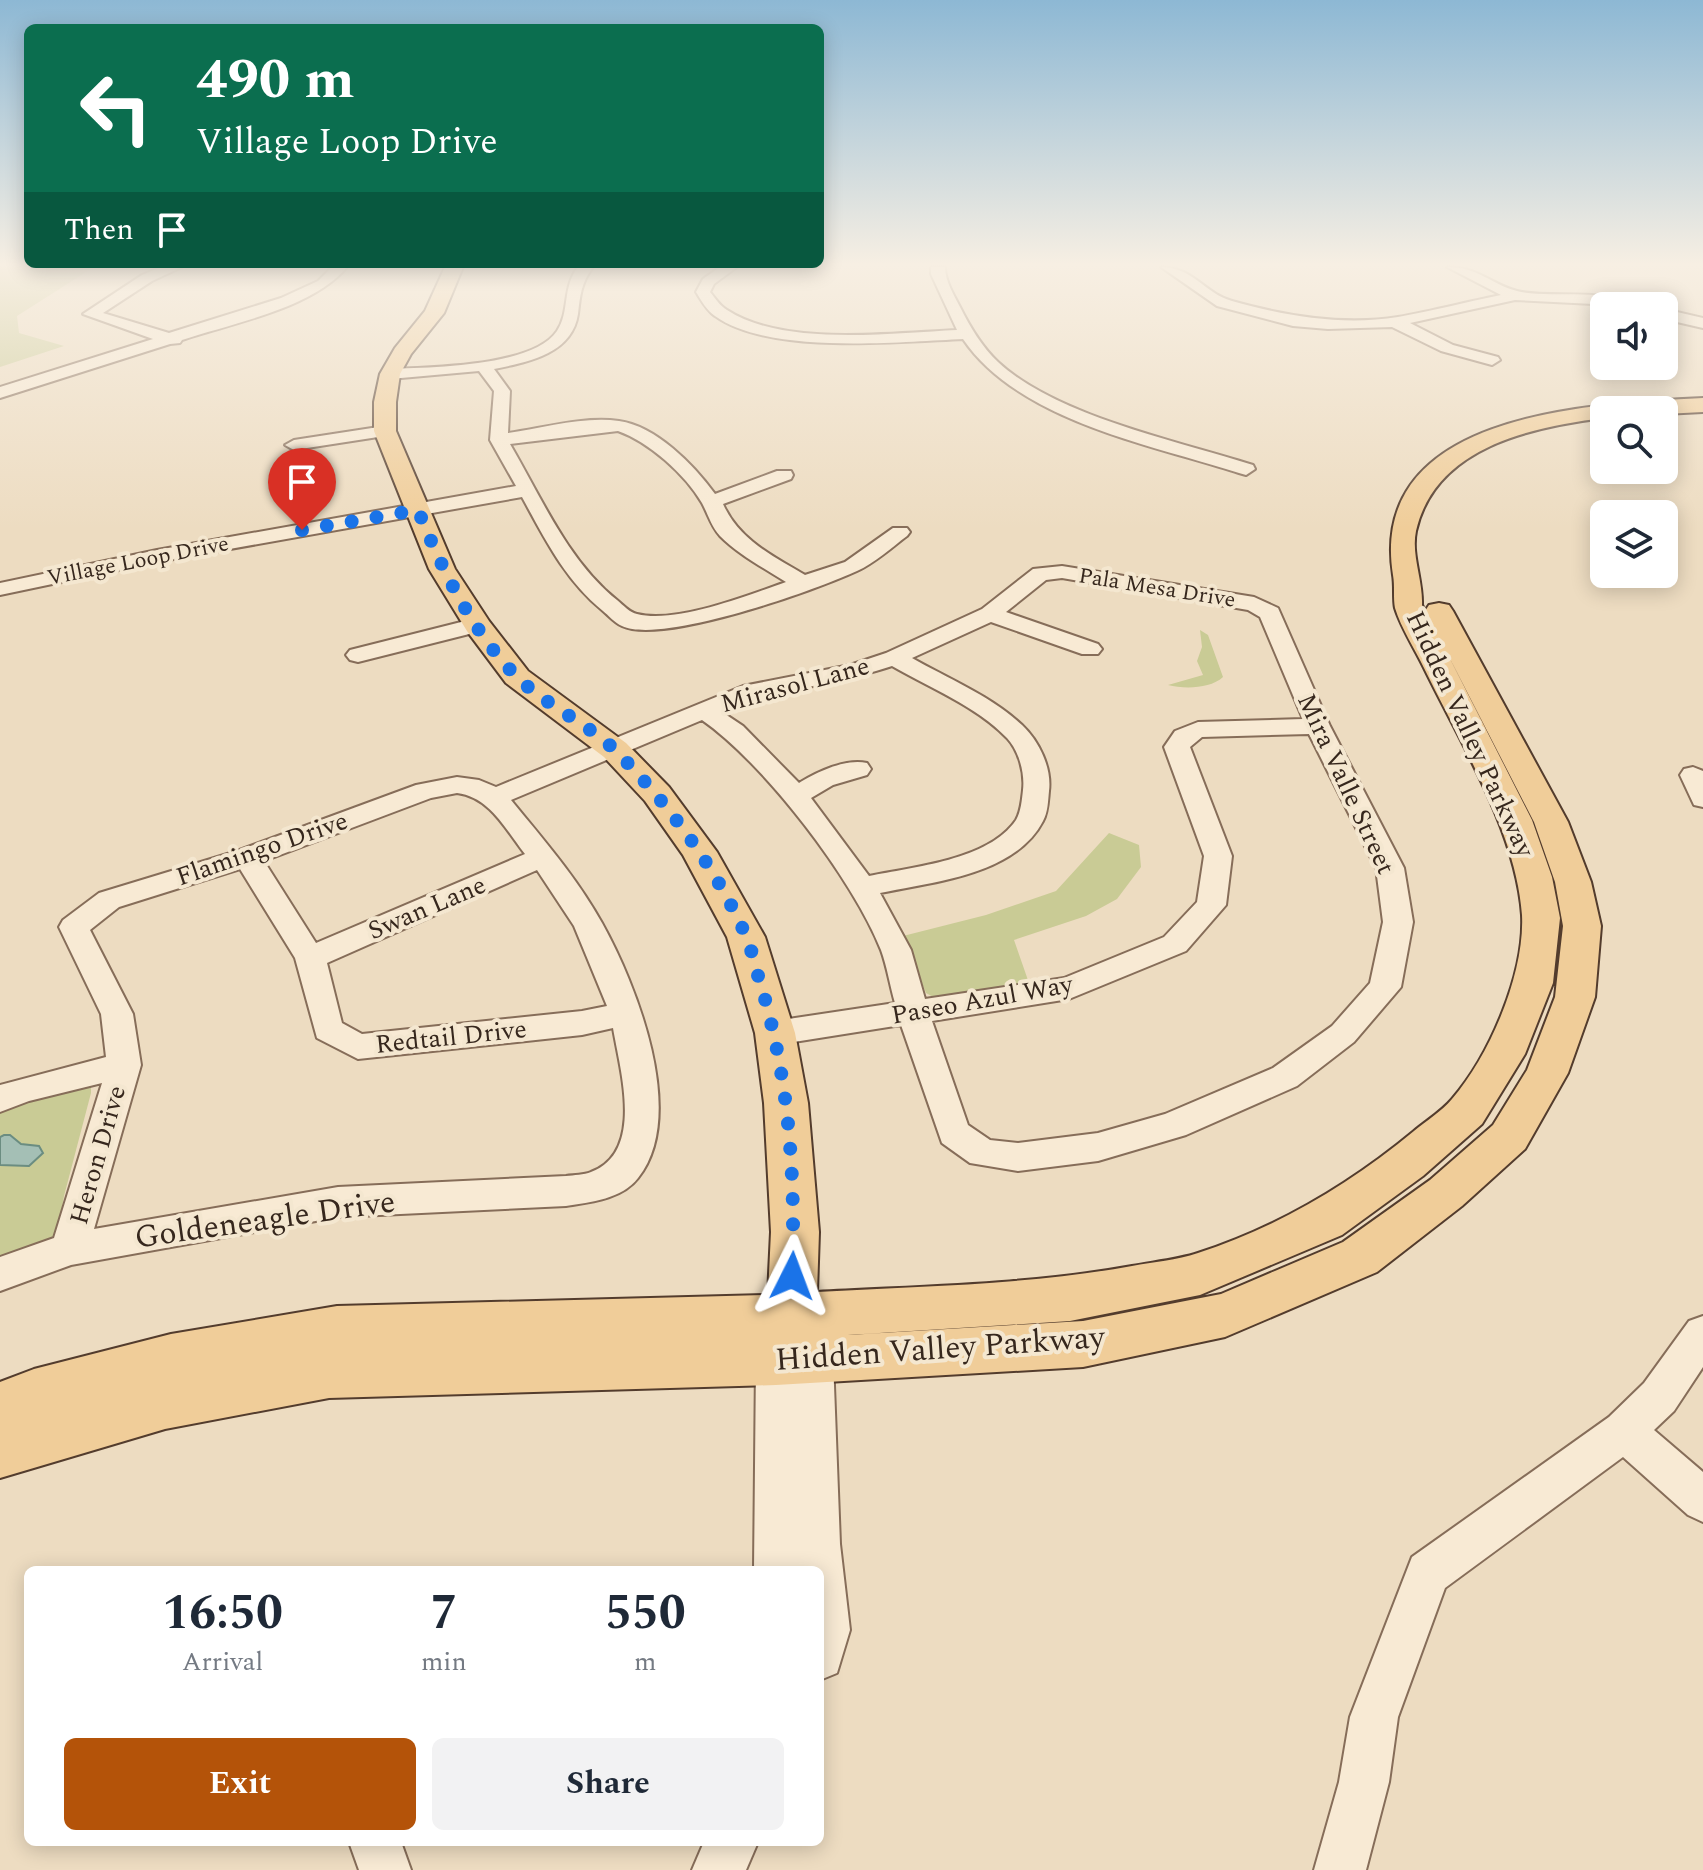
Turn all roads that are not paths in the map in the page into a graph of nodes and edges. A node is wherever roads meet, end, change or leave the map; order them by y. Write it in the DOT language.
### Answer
graph roads {
  1 [pos="127,354"];
  2 [pos="401,354"];
  3 [pos="528,354"];
  4 [pos="982,354"];
  5 [pos="1470,354"];
  6 [pos="1492,360"];
  7 [pos="484,366"];
  8 [pos="390,374"];
  9 [pos="0,393"];
  10 [pos="1703,405"];
  11 [pos="1678,406"];
  12 [pos="1590,413"];
  13 [pos="385,431"];
  14 [pos="499,440"];
  15 [pos="294,445"];
  16 [pos="1246,469"];
  17 [pos="784,475"];
  18 [pos="528,490"];
  19 [pos="711,502"];
  20 [pos="418,510"];
  21 [pos="900,532"];
  22 [pos="1041,574"];
  23 [pos="806,585"];
  24 [pos="0,589"];
  25 [pos="1270,613"];
  26 [pos="990,614"];
  27 [pos="477,625"];
  28 [pos="1090,649"];
  29 [pos="358,655"];
  30 [pos="894,658"];
  31 [pos="703,710"];
  32 [pos="1318,726"];
  33 [pos="615,750"];
  34 [pos="858,769"];
  35 [pos="796,796"];
  36 [pos="494,797"];
  37 [pos="247,857"];
  38 [pos="543,857"];
  39 [pos="862,887"];
  40 [pos="74,927"];
  41 [pos="310,958"];
  42 [pos="626,1013"];
  43 [pos="913,1013"];
  44 [pos="775,1033"];
  45 [pos="124,1065"];
  46 [pos="0,1099"];
  47 [pos="70,1249"];
  48 [pos="0,1274"];
  49 [pos="1703,1334"];
  50 [pos="793,1346"];
  51 [pos="0,1407"];
  52 [pos="1624,1431"];
  53 [pos="0,1452"];
  54 [pos="1703,1500"];
  55 [pos="777,1566"];
  56 [pos="820,1566"];
  57 [pos="824,1601"];
  58 [pos="824,1641"];
  59 [pos="376,1846"];
  60 [pos="730,1846"];
  61 [pos="385,1870"];
  62 [pos="718,1870"];
  63 [pos="1340,1870"];
  1 -- 9 [label="street"];
  2 -- 8 [label="main road"];
  3 -- 7 [label="street"];
  4 -- 16 [label="street"];
  5 -- 6 [label="street"];
  7 -- 8 [label="street"];
  7 -- 14 [label="street"];
  8 -- 13 [label="main road"];
  10 -- 11 [label="main road, Hidden Valley Parkway"];
  12 -- 50 [label="main road, Hidden Valley Parkway"];
  13 -- 15 [label="street"];
  13 -- 20 [label="main road"];
  14 -- 18 [label="street"];
  14 -- 19 [label="street"];
  17 -- 19 [label="street"];
  18 -- 20 [label="street, Village Loop Drive"];
  18 -- 23 [label="street"];
  19 -- 23 [label="street"];
  20 -- 24 [label="street, Village Loop Drive"];
  20 -- 27 [label="main road"];
  21 -- 23 [label="street"];
  22 -- 25 [label="street, Pala Mesa Drive"];
  22 -- 26 [label="street, Mirasol Lane"];
  25 -- 32 [label="street, Mira Valle Street"];
  26 -- 28 [label="street"];
  26 -- 30 [label="street, Mirasol Lane"];
  27 -- 29 [label="street"];
  27 -- 33 [label="main road"];
  30 -- 31 [label="street, Mirasol Lane"];
  30 -- 39 [label="street"];
  31 -- 33 [label="street, Mirasol Lane"];
  31 -- 35 [label="street"];
  32 -- 43 [label="street, Paseo Azul Way"];
  32 -- 43 [label="street, Mira Valle Street"];
  33 -- 36 [label="street, Mirasol Lane"];
  33 -- 44 [label="main road"];
  34 -- 35 [label="street"];
  35 -- 39 [label="street"];
  36 -- 37 [label="street, Flamingo Drive"];
  36 -- 38 [label="street"];
  37 -- 40 [label="street, Flamingo Drive"];
  37 -- 41 [label="street, Redtail Drive"];
  38 -- 41 [label="street, Swan Lane"];
  38 -- 42 [label="street"];
  39 -- 43 [label="street"];
  40 -- 45 [label="street, Heron Drive"];
  41 -- 42 [label="street, Redtail Drive"];
  42 -- 47 [label="street, Goldeneagle Drive"];
  43 -- 44 [label="street, Paseo Azul Way"];
  44 -- 50 [label="main road"];
  45 -- 46 [label="street"];
  45 -- 47 [label="street, Heron Drive"];
  47 -- 48 [label="street, Goldeneagle Drive"];
  49 -- 52 [label="street"];
  50 -- 51 [label="main road, Hidden Valley Parkway"];
  50 -- 53 [label="main road, Hidden Valley Parkway"];
  50 -- 55 [label="street"];
  50 -- 56 [label="street"];
  52 -- 54 [label="street"];
  52 -- 63 [label="street"];
  57 -- 58 [label="street"];
  59 -- 61 [label="street"];
  60 -- 62 [label="street"];
}
